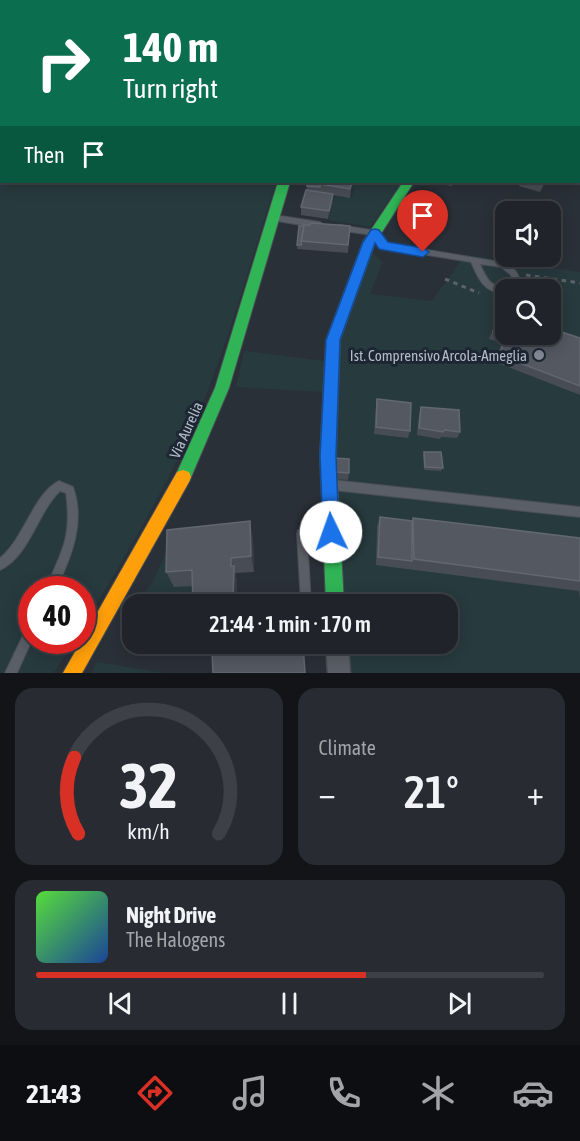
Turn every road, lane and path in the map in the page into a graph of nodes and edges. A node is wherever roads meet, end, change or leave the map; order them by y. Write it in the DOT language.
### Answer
graph roads {
  1 [pos="284,183"];
  2 [pos="407,183"];
  3 [pos="273,218"];
  4 [pos="375,233"];
  5 [pos="475,262"];
  6 [pos="515,273"];
  7 [pos="445,279"];
  8 [pos="516,279"];
  9 [pos="580,283"];
  10 [pos="495,290"];
  11 [pos="485,295"];
  12 [pos="561,328"];
  13 [pos="564,342"];
  14 [pos="328,484"];
  15 [pos="580,512"];
  16 [pos="302,534"];
  17 [pos="0,565"];
  18 [pos="56,576"];
  19 [pos="305,594"];
  20 [pos="334,594"];
  21 [pos="20,654"];
  22 [pos="338,654"];
  23 [pos="11,673"];
  24 [pos="72,673"];
  25 [pos="339,673"];
  1 -- 3 [label="main road, Via Aurelia"];
  2 -- 4 [label="main road"];
  3 -- 4 [label="lane"];
  3 -- 24 [label="main road, Via Aurelia"];
  4 -- 5 [label="lane"];
  4 -- 14 [label="main road"];
  5 -- 6 [label="lane"];
  5 -- 10 [label="lane"];
  6 -- 8 [label="lane"];
  6 -- 9 [label="path"];
  7 -- 11 [label="path"];
  12 -- 13 [label="path"];
  14 -- 15 [label="lane"];
  14 -- 20 [label="main road"];
  16 -- 19 [label="lane"];
  17 -- 18 [label="lane"];
  21 -- 23 [label="lane"];
  22 -- 25 [label="street"];
}
